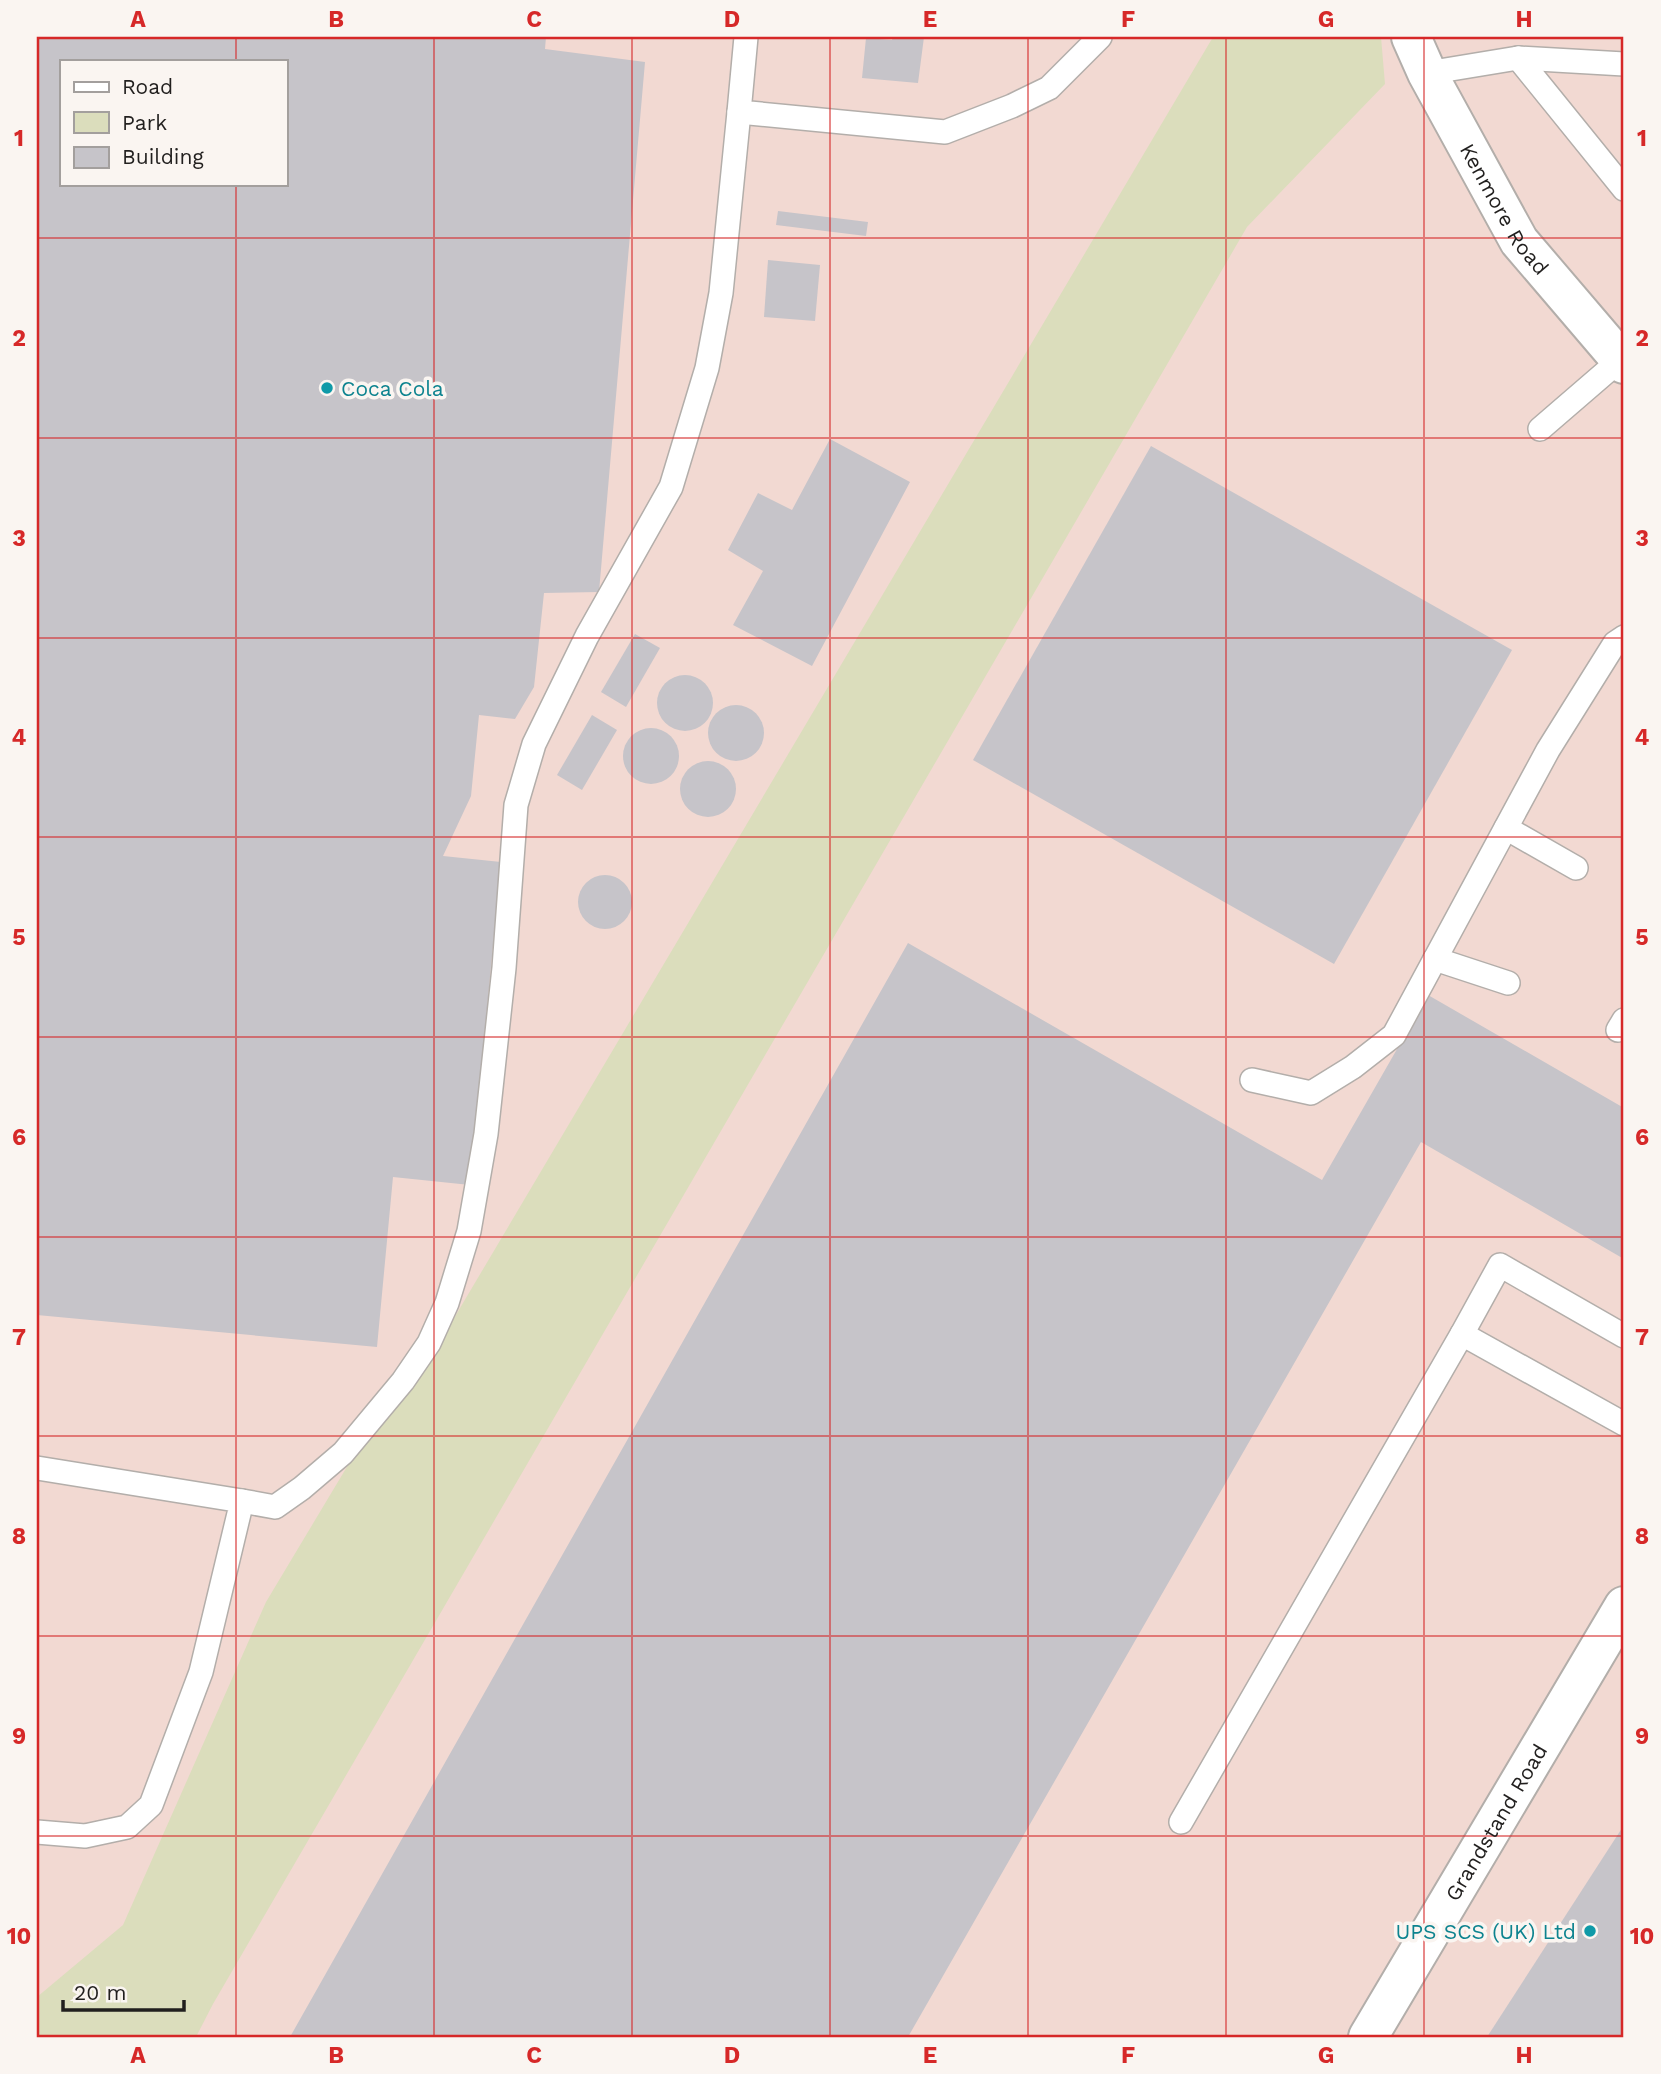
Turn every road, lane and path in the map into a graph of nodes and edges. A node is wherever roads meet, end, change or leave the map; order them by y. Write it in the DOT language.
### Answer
graph roads {
  1 [pos="746,37"];
  2 [pos="1100,37"];
  3 [pos="1411,37"];
  4 [pos="1518,58"];
  5 [pos="1624,64"];
  6 [pos="1427,74"];
  7 [pos="739,113"];
  8 [pos="1624,189"];
  9 [pos="1622,362"];
  10 [pos="1540,429"];
  11 [pos="1624,637"];
  12 [pos="1506,828"];
  13 [pos="1576,868"];
  14 [pos="1435,959"];
  15 [pos="1508,983"];
  16 [pos="1252,1080"];
  17 [pos="1462,1334"];
  18 [pos="1624,1336"];
  19 [pos="1624,1424"];
  20 [pos="37,1468"];
  21 [pos="243,1501"];
  22 [pos="1624,1606"];
  23 [pos="1181,1822"];
  24 [pos="37,1832"];
  25 [pos="1368,2037"];
  1 -- 7 [label="lane"];
  2 -- 7 [label="lane"];
  3 -- 6 [label="street, Kenmore Road"];
  4 -- 5 [label="lane"];
  4 -- 6 [label="lane"];
  4 -- 8 [label="lane"];
  6 -- 9 [label="street, Kenmore Road"];
  7 -- 21 [label="lane"];
  9 -- 10 [label="lane"];
  11 -- 12 [label="lane"];
  12 -- 13 [label="lane"];
  12 -- 14 [label="lane"];
  14 -- 15 [label="lane"];
  14 -- 16 [label="lane"];
  17 -- 18 [label="lane"];
  17 -- 19 [label="lane"];
  17 -- 23 [label="lane"];
  20 -- 21 [label="lane"];
  21 -- 24 [label="lane"];
  22 -- 25 [label="street, Grandstand Road"];
}
